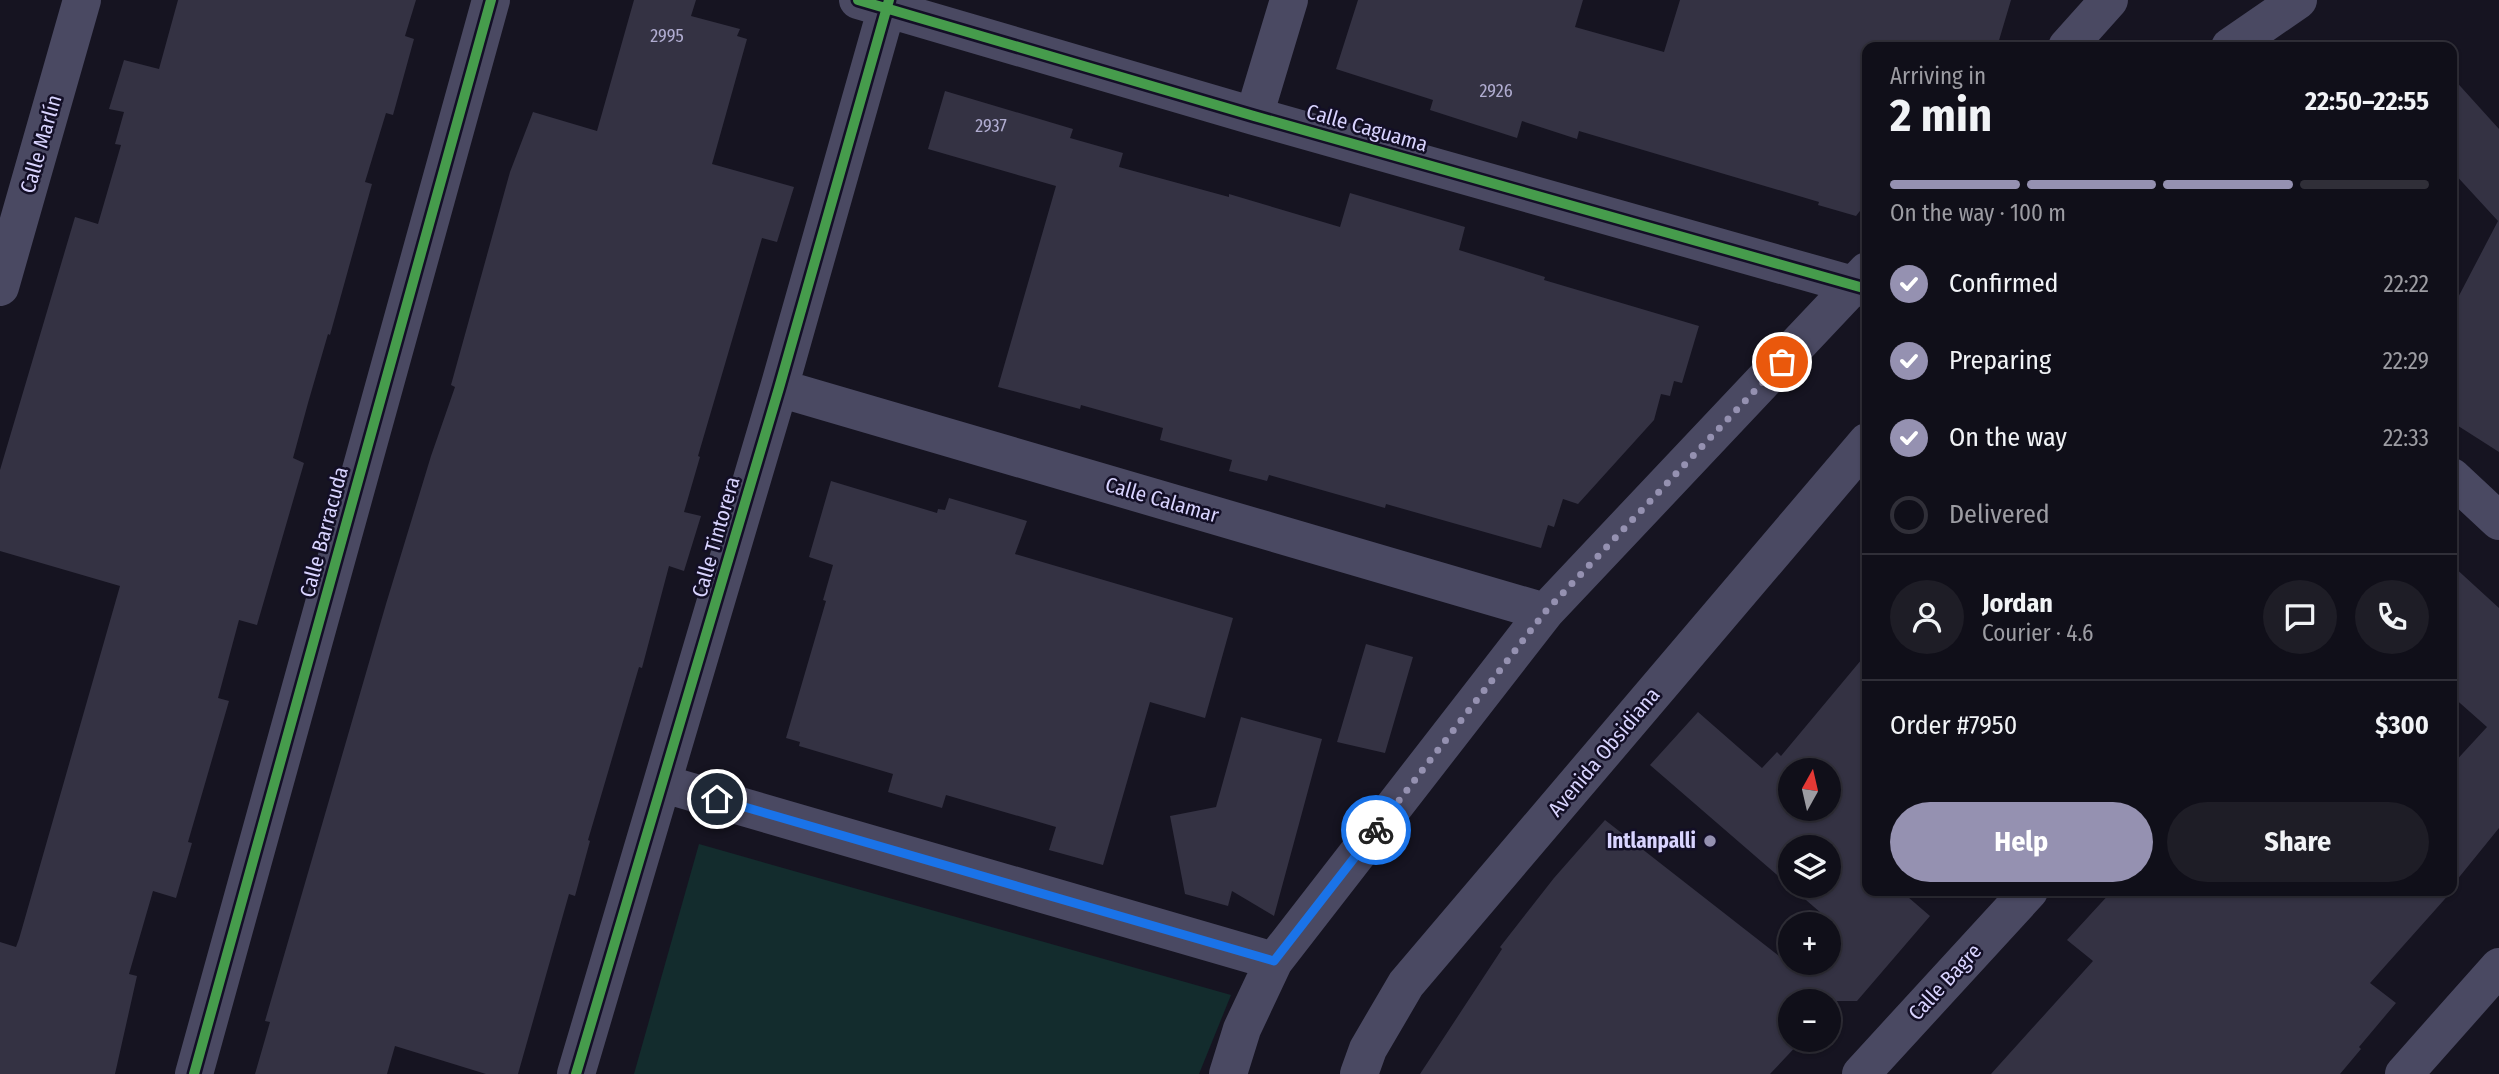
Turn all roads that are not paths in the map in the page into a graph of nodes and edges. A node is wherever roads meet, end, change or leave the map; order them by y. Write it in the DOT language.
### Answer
graph roads {
  1 [pos="82,0"];
  2 [pos="491,0"];
  3 [pos="1289,0"];
  4 [pos="2109,0"];
  5 [pos="2298,0"];
  6 [pos="878,3"];
  7 [pos="2071,42"];
  8 [pos="2237,42"];
  9 [pos="1254,116"];
  10 [pos="1862,282"];
  11 [pos="1862,283"];
  12 [pos="0,287"];
  13 [pos="779,388"];
  14 [pos="1862,448"];
  15 [pos="2457,482"];
  16 [pos="2499,521"];
  17 [pos="1545,612"];
  18 [pos="664,784"];
  19 [pos="2024,896"];
  20 [pos="1274,961"];
  21 [pos="2499,967"];
  22 [pos="194,1074"];
  23 [pos="576,1074"];
  24 [pos="1228,1074"];
  25 [pos="1359,1074"];
  26 [pos="1861,1074"];
  27 [pos="2404,1074"];
  1 -- 12 [label="street, Calle Marlín"];
  2 -- 22 [label="street, Calle Barracuda"];
  3 -- 9 [label="street"];
  4 -- 7 [label="street"];
  5 -- 8 [label="street"];
  6 -- 9 [label="street, Calle Caguama"];
  6 -- 13 [label="street, Calle Tintorera"];
  9 -- 10 [label="street, Calle Caguama"];
  11 -- 17 [label="street"];
  13 -- 17 [label="street, Calle Calamar"];
  13 -- 18 [label="street, Calle Tintorera"];
  14 -- 25 [label="street, Avenida Obsidiana"];
  15 -- 16 [label="street"];
  17 -- 20 [label="street"];
  18 -- 20 [label="street"];
  18 -- 23 [label="street, Calle Tintorera"];
  19 -- 26 [label="street, Calle Bagre"];
  20 -- 24 [label="street"];
  21 -- 27 [label="street"];
}
